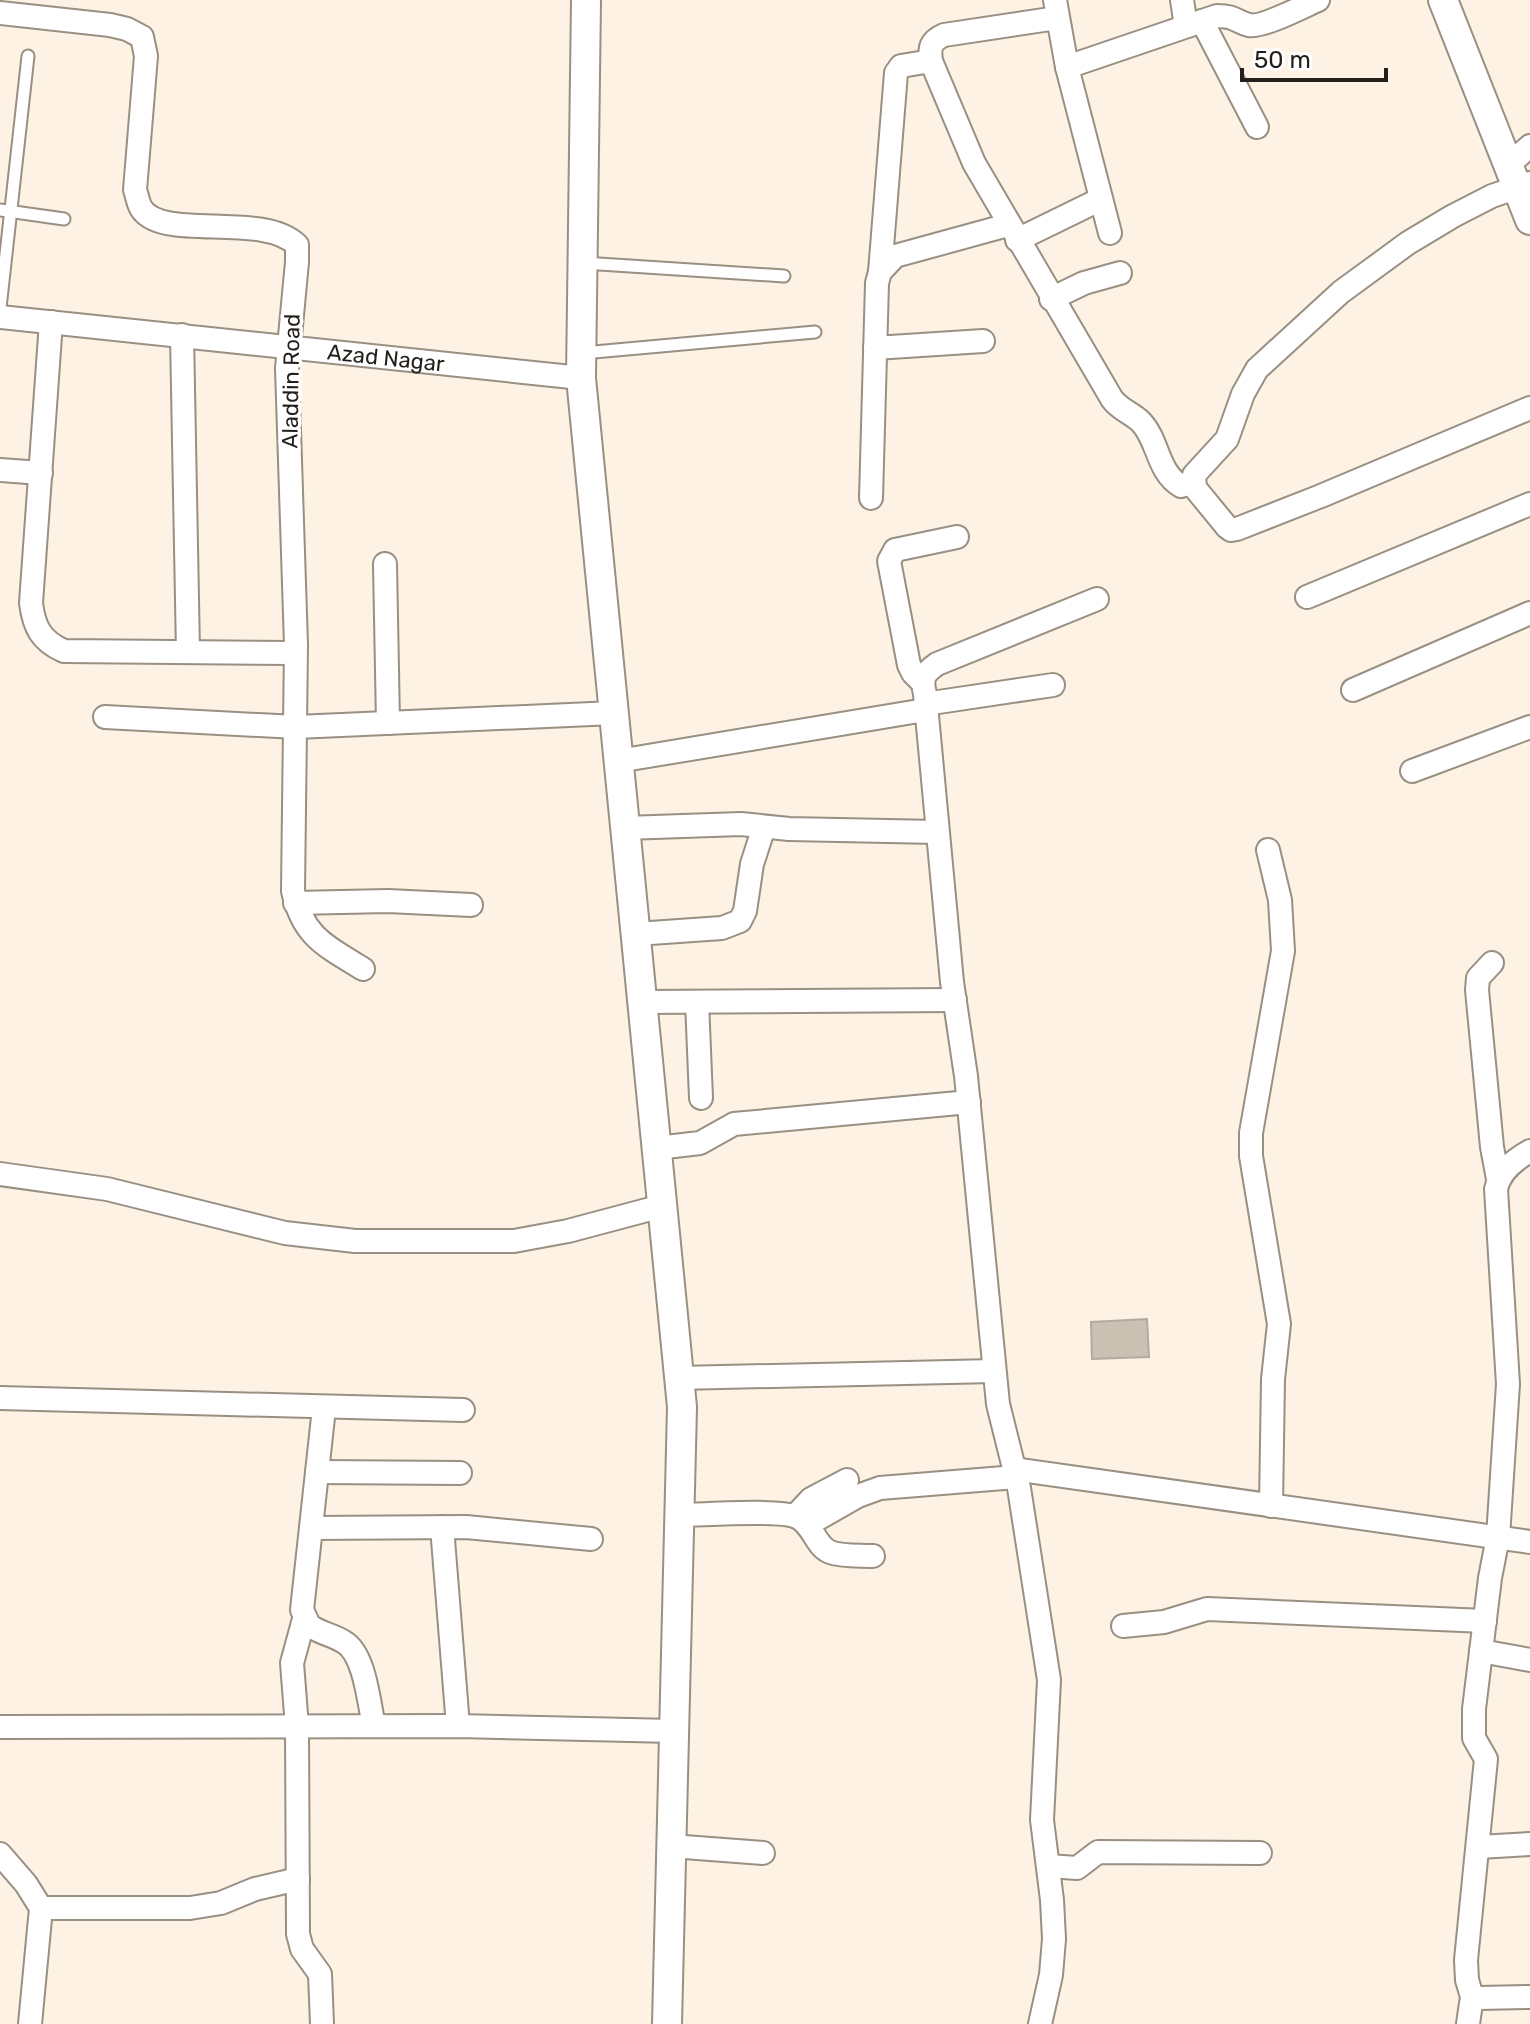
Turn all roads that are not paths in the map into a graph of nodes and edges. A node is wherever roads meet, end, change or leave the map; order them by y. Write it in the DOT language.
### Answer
graph roads {
  1 [pos="586,0"];
  2 [pos="1182,0"];
  3 [pos="1318,0"];
  4 [pos="1443,0"];
  5 [pos="1056,9"];
  6 [pos="0,13"];
  7 [pos="1194,24"];
  8 [pos="28,56"];
  9 [pos="931,61"];
  10 [pos="1067,67"];
  11 [pos="1257,127"];
  12 [pos="1530,146"];
  13 [pos="1518,178"];
  14 [pos="1101,199"];
  15 [pos="5,211"];
  16 [pos="64,219"];
  17 [pos="1530,220"];
  18 [pos="1013,232"];
  19 [pos="1110,233"];
  20 [pos="583,263"];
  21 [pos="880,272"];
  22 [pos="1120,273"];
  23 [pos="784,276"];
  24 [pos="1051,299"];
  25 [pos="0,308"];
  26 [pos="0,317"];
  27 [pos="51,322"];
  28 [pos="815,332"];
  29 [pos="182,335"];
  30 [pos="983,341"];
  31 [pos="289,345"];
  32 [pos="875,348"];
  33 [pos="582,365"];
  34 [pos="1530,408"];
  35 [pos="0,470"];
  36 [pos="41,473"];
  37 [pos="1194,481"];
  38 [pos="871,498"];
  39 [pos="1530,504"];
  40 [pos="957,537"];
  41 [pos="385,564"];
  42 [pos="1307,597"];
  43 [pos="1097,599"];
  44 [pos="1530,613"];
  45 [pos="188,652"];
  46 [pos="295,653"];
  47 [pos="922,682"];
  48 [pos="1053,685"];
  49 [pos="1353,690"];
  50 [pos="925,707"];
  51 [pos="614,713"];
  52 [pos="105,717"];
  53 [pos="388,723"];
  54 [pos="296,727"];
  55 [pos="1530,727"];
  56 [pos="618,761"];
  57 [pos="1412,771"];
  58 [pos="764,827"];
  59 [pos="625,828"];
  60 [pos="937,832"];
  61 [pos="1268,850"];
  62 [pos="295,903"];
  63 [pos="471,905"];
  64 [pos="636,934"];
  65 [pos="1492,963"];
  66 [pos="363,969"];
  67 [pos="955,1000"];
  68 [pos="642,1002"];
  69 [pos="697,1002"];
  70 [pos="701,1098"];
  71 [pos="969,1102"];
  72 [pos="657,1148"];
  73 [pos="1530,1151"];
  74 [pos="0,1174"];
  75 [pos="1498,1179"];
  76 [pos="662,1206"];
  77 [pos="994,1371"];
  78 [pos="679,1378"];
  79 [pos="0,1398"];
  80 [pos="324,1408"];
  81 [pos="463,1410"];
  82 [pos="317,1472"];
  83 [pos="460,1473"];
  84 [pos="1015,1473"];
  85 [pos="847,1480"];
  86 [pos="1271,1506"];
  87 [pos="679,1515"];
  88 [pos="801,1521"];
  89 [pos="442,1527"];
  90 [pos="311,1528"];
  91 [pos="1498,1537"];
  92 [pos="591,1539"];
  93 [pos="1530,1542"];
  94 [pos="873,1556"];
  95 [pos="304,1619"];
  96 [pos="1485,1621"];
  97 [pos="1123,1626"];
  98 [pos="1481,1651"];
  99 [pos="1530,1660"];
  100 [pos="374,1726"];
  101 [pos="458,1726"];
  102 [pos="0,1727"];
  103 [pos="297,1727"];
  104 [pos="674,1731"];
  105 [pos="1530,1844"];
  106 [pos="671,1846"];
  107 [pos="1479,1847"];
  108 [pos="763,1853"];
  109 [pos="1260,1853"];
  110 [pos="0,1854"];
  111 [pos="1048,1866"];
  112 [pos="298,1879"];
  113 [pos="41,1908"];
  114 [pos="1530,1997"];
  115 [pos="1473,2000"];
  116 [pos="30,2024"];
  117 [pos="322,2024"];
  118 [pos="667,2024"];
  119 [pos="1040,2024"];
  120 [pos="1468,2024"];
  1 -- 20 [label="street"];
  2 -- 7 [label="street"];
  3 -- 7 [label="street"];
  4 -- 13 [label="street"];
  5 -- 9 [label="street"];
  5 -- 10 [label="street"];
  6 -- 31 [label="street, Aladdin Road"];
  7 -- 10 [label="street"];
  7 -- 11 [label="street"];
  8 -- 15 [label="lane"];
  9 -- 18 [label="street"];
  9 -- 21 [label="street"];
  10 -- 14 [label="street"];
  12 -- 13 [label="street"];
  13 -- 17 [label="street"];
  13 -- 37 [label="street"];
  14 -- 18 [label="street"];
  14 -- 19 [label="street"];
  15 -- 16 [label="lane"];
  15 -- 25 [label="lane"];
  18 -- 21 [label="street"];
  18 -- 24 [label="street"];
  20 -- 23 [label="lane"];
  20 -- 33 [label="street"];
  21 -- 32 [label="street"];
  22 -- 24 [label="street"];
  24 -- 37 [label="street"];
  26 -- 27 [label="street, Azad Nagar"];
  27 -- 29 [label="street, Azad Nagar"];
  27 -- 36 [label="street"];
  28 -- 33 [label="lane"];
  29 -- 31 [label="street, Azad Nagar"];
  29 -- 45 [label="street"];
  30 -- 32 [label="street"];
  31 -- 33 [label="street, Azad Nagar"];
  31 -- 46 [label="street, Aladdin Road"];
  32 -- 38 [label="street"];
  33 -- 51 [label="street"];
  34 -- 37 [label="street"];
  35 -- 36 [label="street"];
  36 -- 45 [label="street"];
  39 -- 42 [label="street"];
  40 -- 47 [label="street"];
  41 -- 53 [label="street"];
  43 -- 47 [label="street"];
  44 -- 49 [label="street"];
  45 -- 46 [label="street"];
  46 -- 54 [label="street, Aladdin Road"];
  47 -- 50 [label="street"];
  48 -- 50 [label="street"];
  50 -- 56 [label="street"];
  50 -- 60 [label="street"];
  51 -- 53 [label="street"];
  51 -- 56 [label="street"];
  52 -- 54 [label="street"];
  53 -- 54 [label="street"];
  54 -- 62 [label="street, Aladdin Road"];
  55 -- 57 [label="street"];
  56 -- 59 [label="street"];
  58 -- 59 [label="street"];
  58 -- 60 [label="street"];
  58 -- 64 [label="street"];
  59 -- 64 [label="street"];
  60 -- 67 [label="street"];
  61 -- 86 [label="street"];
  62 -- 63 [label="street"];
  62 -- 66 [label="street, Aladdin Road"];
  64 -- 68 [label="street"];
  65 -- 75 [label="street"];
  67 -- 69 [label="street"];
  67 -- 71 [label="street"];
  68 -- 69 [label="street"];
  68 -- 72 [label="street"];
  69 -- 70 [label="street"];
  71 -- 72 [label="street"];
  71 -- 77 [label="street"];
  72 -- 76 [label="street"];
  73 -- 75 [label="street"];
  74 -- 76 [label="street"];
  75 -- 91 [label="street"];
  76 -- 78 [label="street"];
  77 -- 78 [label="street"];
  77 -- 84 [label="street"];
  78 -- 87 [label="street"];
  79 -- 80 [label="street"];
  80 -- 81 [label="street"];
  80 -- 82 [label="street"];
  82 -- 83 [label="street"];
  82 -- 90 [label="street"];
  84 -- 86 [label="street"];
  84 -- 88 [label="street"];
  84 -- 111 [label="street"];
  85 -- 88 [label="street"];
  86 -- 91 [label="street"];
  87 -- 88 [label="street"];
  87 -- 104 [label="street"];
  88 -- 94 [label="street"];
  89 -- 90 [label="street"];
  89 -- 92 [label="street"];
  89 -- 101 [label="street"];
  90 -- 95 [label="street"];
  91 -- 93 [label="street"];
  91 -- 96 [label="street"];
  95 -- 100 [label="street"];
  95 -- 103 [label="street"];
  96 -- 97 [label="street"];
  96 -- 98 [label="street"];
  98 -- 99 [label="street"];
  98 -- 107 [label="street"];
  100 -- 101 [label="street"];
  100 -- 103 [label="street"];
  101 -- 104 [label="street"];
  102 -- 103 [label="street"];
  103 -- 112 [label="street"];
  104 -- 106 [label="street"];
  105 -- 107 [label="street"];
  106 -- 108 [label="street"];
  106 -- 118 [label="street"];
  107 -- 115 [label="street"];
  109 -- 111 [label="street"];
  110 -- 113 [label="street"];
  111 -- 119 [label="street"];
  112 -- 113 [label="street"];
  112 -- 117 [label="street"];
  113 -- 116 [label="street"];
  114 -- 115 [label="street"];
  115 -- 120 [label="street"];
}
